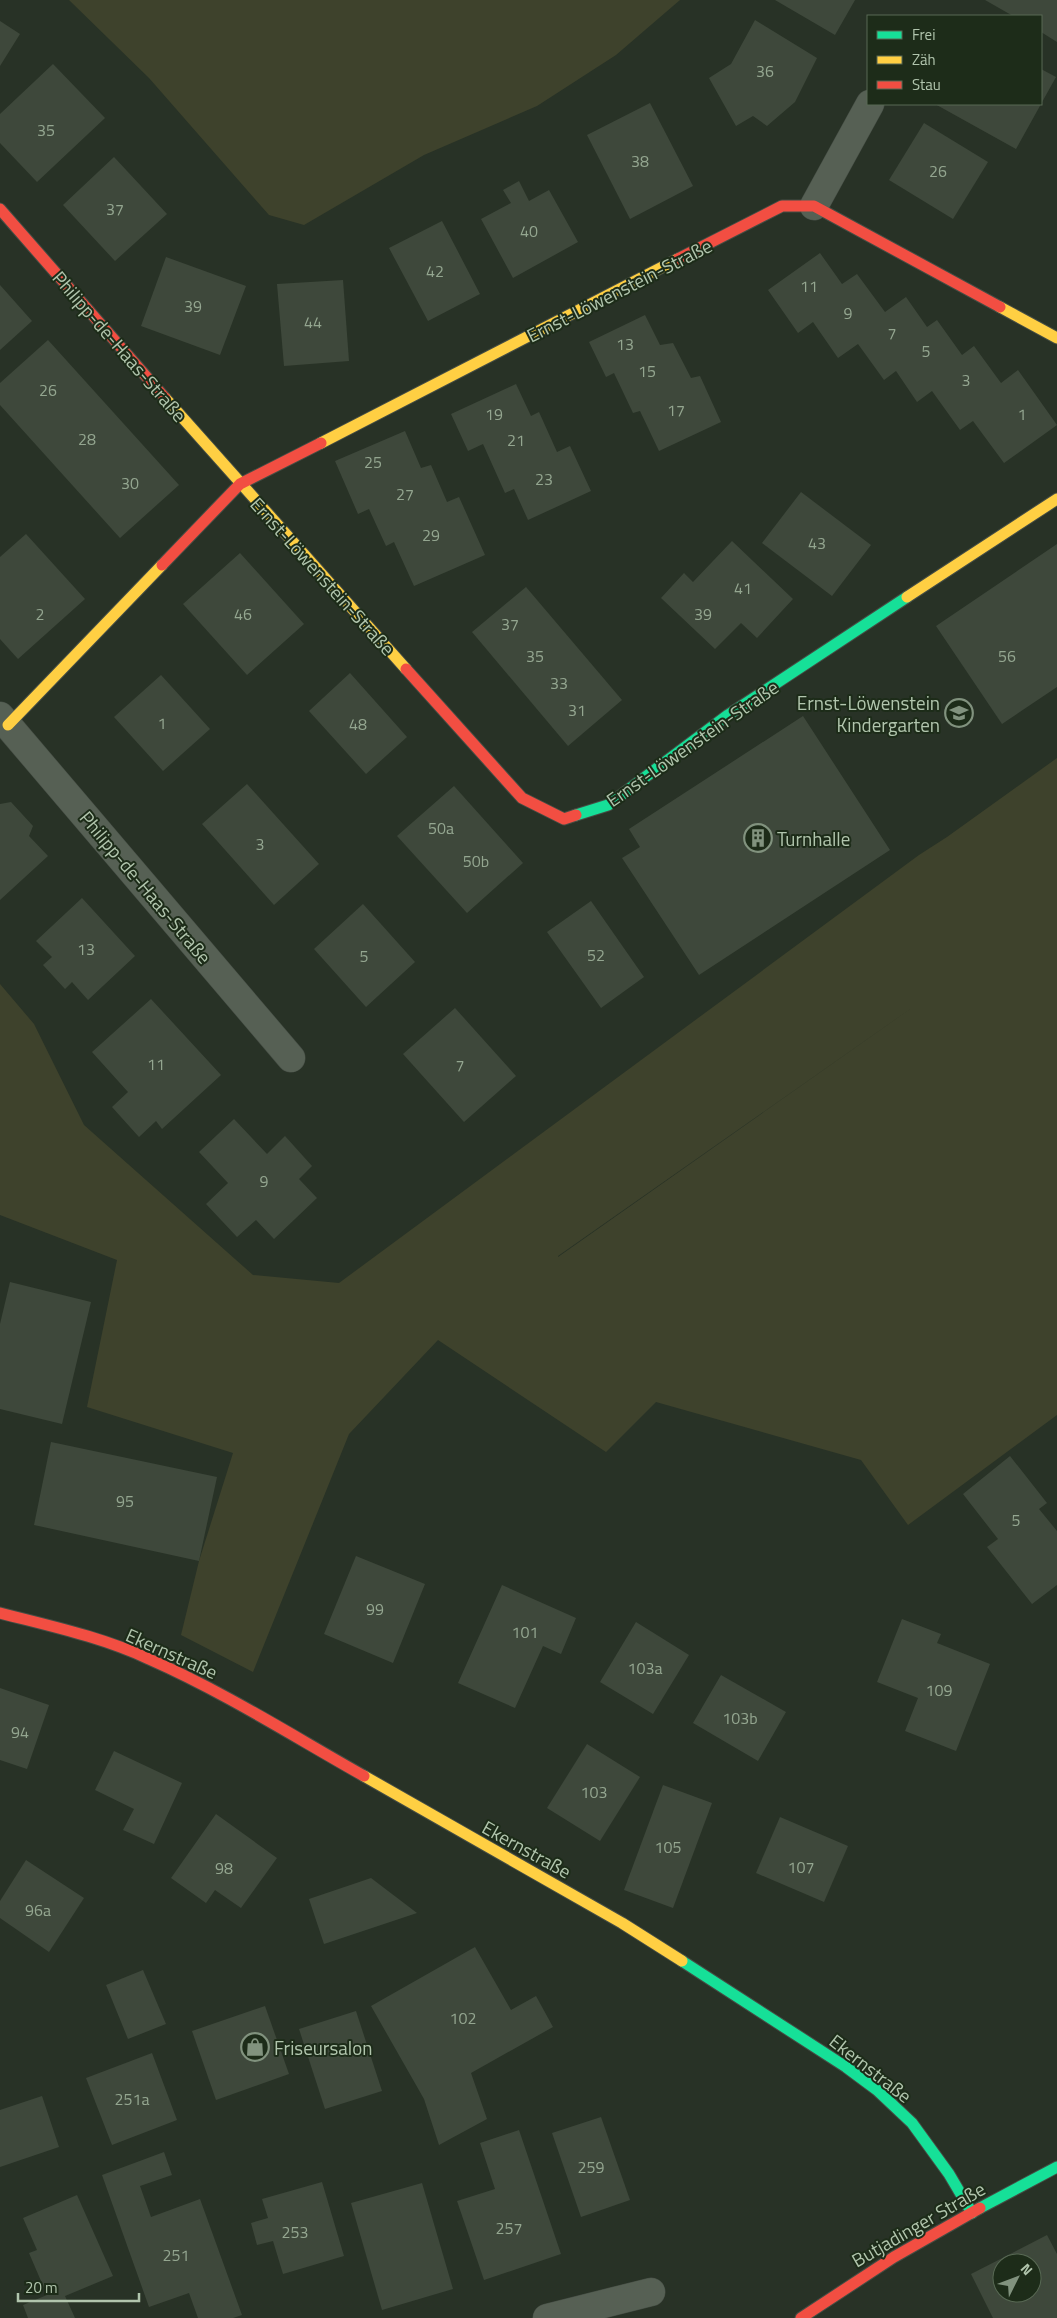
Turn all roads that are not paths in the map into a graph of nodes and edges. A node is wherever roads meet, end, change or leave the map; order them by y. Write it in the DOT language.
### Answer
graph roads {
  1 [pos="869,105"];
  2 [pos="814,206"];
  3 [pos="0,209"];
  4 [pos="1057,338"];
  5 [pos="240,484"];
  6 [pos="1057,499"];
  7 [pos="4,720"];
  8 [pos="291,1058"];
  9 [pos="0,1613"];
  10 [pos="1057,2167"];
  11 [pos="972,2213"];
  12 [pos="651,2292"];
  13 [pos="547,2318"];
  14 [pos="801,2318"];
  1 -- 2 [label="street"];
  2 -- 4 [label="street, Ernst-Löwenstein-Straße"];
  2 -- 5 [label="street, Ernst-Löwenstein-Straße"];
  3 -- 5 [label="street, Philipp-de-Haas-Straße"];
  5 -- 6 [label="street, Ernst-Löwenstein-Straße"];
  5 -- 7 [label="street, Ernst-Löwenstein-Straße"];
  7 -- 8 [label="street, Philipp-de-Haas-Straße"];
  9 -- 11 [label="street, Ekernstraße"];
  10 -- 11 [label="street, Butjadinger Straße"];
  11 -- 14 [label="street, Butjadinger Straße"];
  12 -- 13 [label="street"];
}
